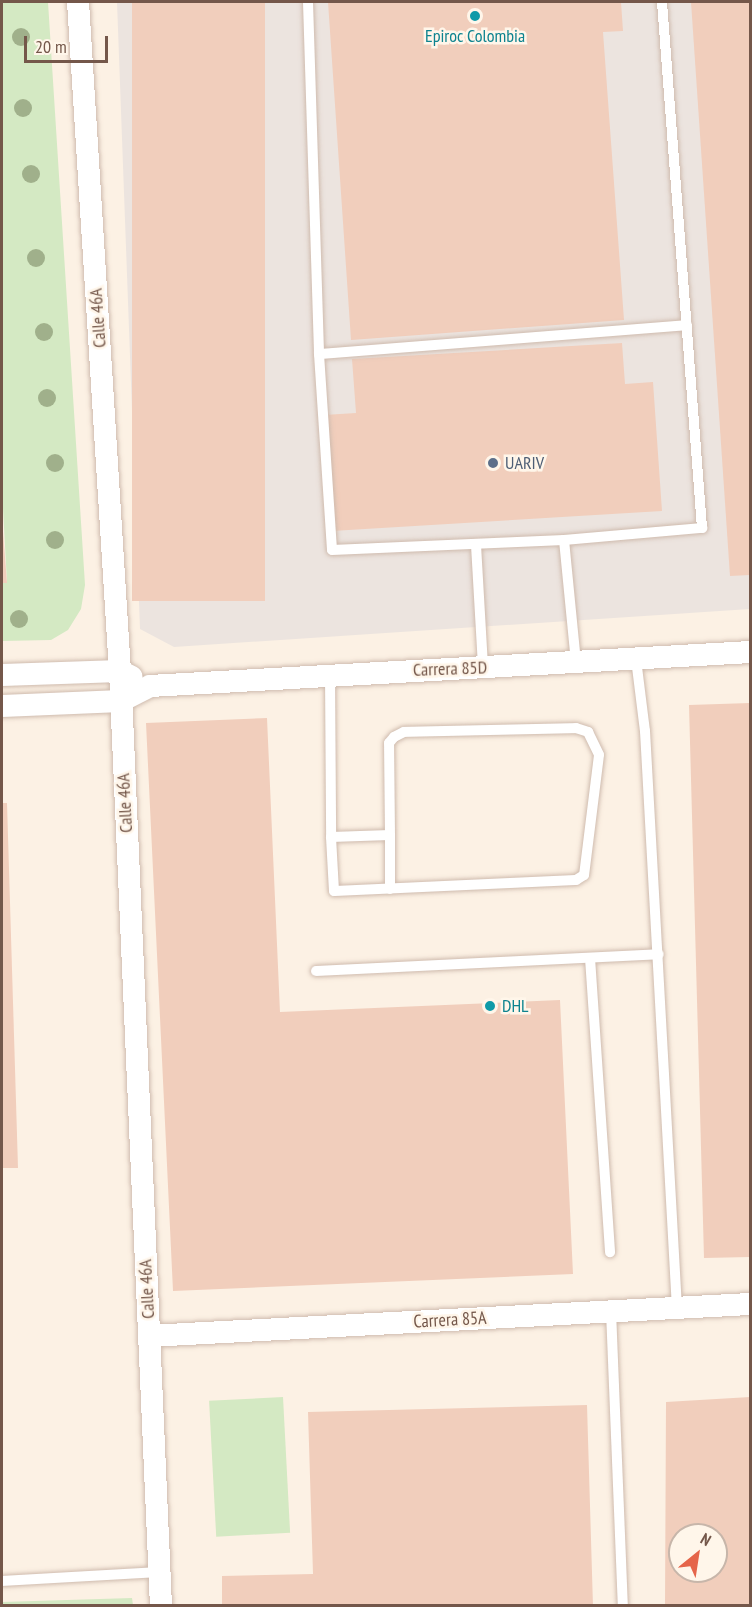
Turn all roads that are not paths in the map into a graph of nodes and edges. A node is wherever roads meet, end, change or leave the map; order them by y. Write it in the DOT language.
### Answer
graph roads {
  1 [pos="78,2"];
  2 [pos="308,2"];
  3 [pos="662,2"];
  4 [pos="687,324"];
  5 [pos="319,354"];
  6 [pos="564,540"];
  7 [pos="476,545"];
  8 [pos="750,652"];
  9 [pos="636,659"];
  10 [pos="576,662"];
  11 [pos="483,668"];
  12 [pos="120,671"];
  13 [pos="330,674"];
  14 [pos="2,675"];
  15 [pos="150,686"];
  16 [pos="120,701"];
  17 [pos="2,706"];
  18 [pos="390,835"];
  19 [pos="331,837"];
  20 [pos="390,889"];
  21 [pos="659,954"];
  22 [pos="590,958"];
  23 [pos="316,971"];
  24 [pos="610,1252"];
  25 [pos="750,1304"];
  26 [pos="677,1308"];
  27 [pos="611,1311"];
  28 [pos="149,1336"];
  29 [pos="159,1572"];
  30 [pos="2,1581"];
  31 [pos="161,1605"];
  32 [pos="623,1605"];
  1 -- 12 [label="street, Calle 46A"];
  2 -- 5 [label="lane"];
  3 -- 4 [label="lane"];
  4 -- 5 [label="lane"];
  4 -- 6 [label="lane"];
  5 -- 7 [label="lane"];
  6 -- 7 [label="lane"];
  6 -- 10 [label="lane"];
  7 -- 11 [label="lane"];
  8 -- 9 [label="street, Carrera 85D"];
  9 -- 10 [label="street, Carrera 85D"];
  9 -- 21 [label="lane"];
  10 -- 11 [label="street, Carrera 85D"];
  11 -- 13 [label="street, Carrera 85D"];
  12 -- 14 [label="street"];
  12 -- 15 [label="street"];
  12 -- 16 [label="street, Calle 46A"];
  13 -- 15 [label="street, Carrera 85D"];
  13 -- 19 [label="lane"];
  15 -- 16 [label="street, Carrera 85D"];
  16 -- 17 [label="street, Carrera 85D"];
  16 -- 28 [label="street, Calle 46A"];
  18 -- 19 [label="lane"];
  18 -- 20 [label="lane"];
  18 -- 20 [label="lane"];
  19 -- 20 [label="lane"];
  21 -- 22 [label="lane"];
  21 -- 26 [label="lane"];
  22 -- 23 [label="lane"];
  22 -- 24 [label="lane"];
  25 -- 26 [label="street, Carrera 85A"];
  26 -- 27 [label="street, Carrera 85A"];
  27 -- 28 [label="street, Carrera 85A"];
  27 -- 32 [label="lane"];
  28 -- 29 [label="street, Calle 46A"];
  29 -- 30 [label="lane"];
  29 -- 31 [label="street, Calle 46A"];
}
